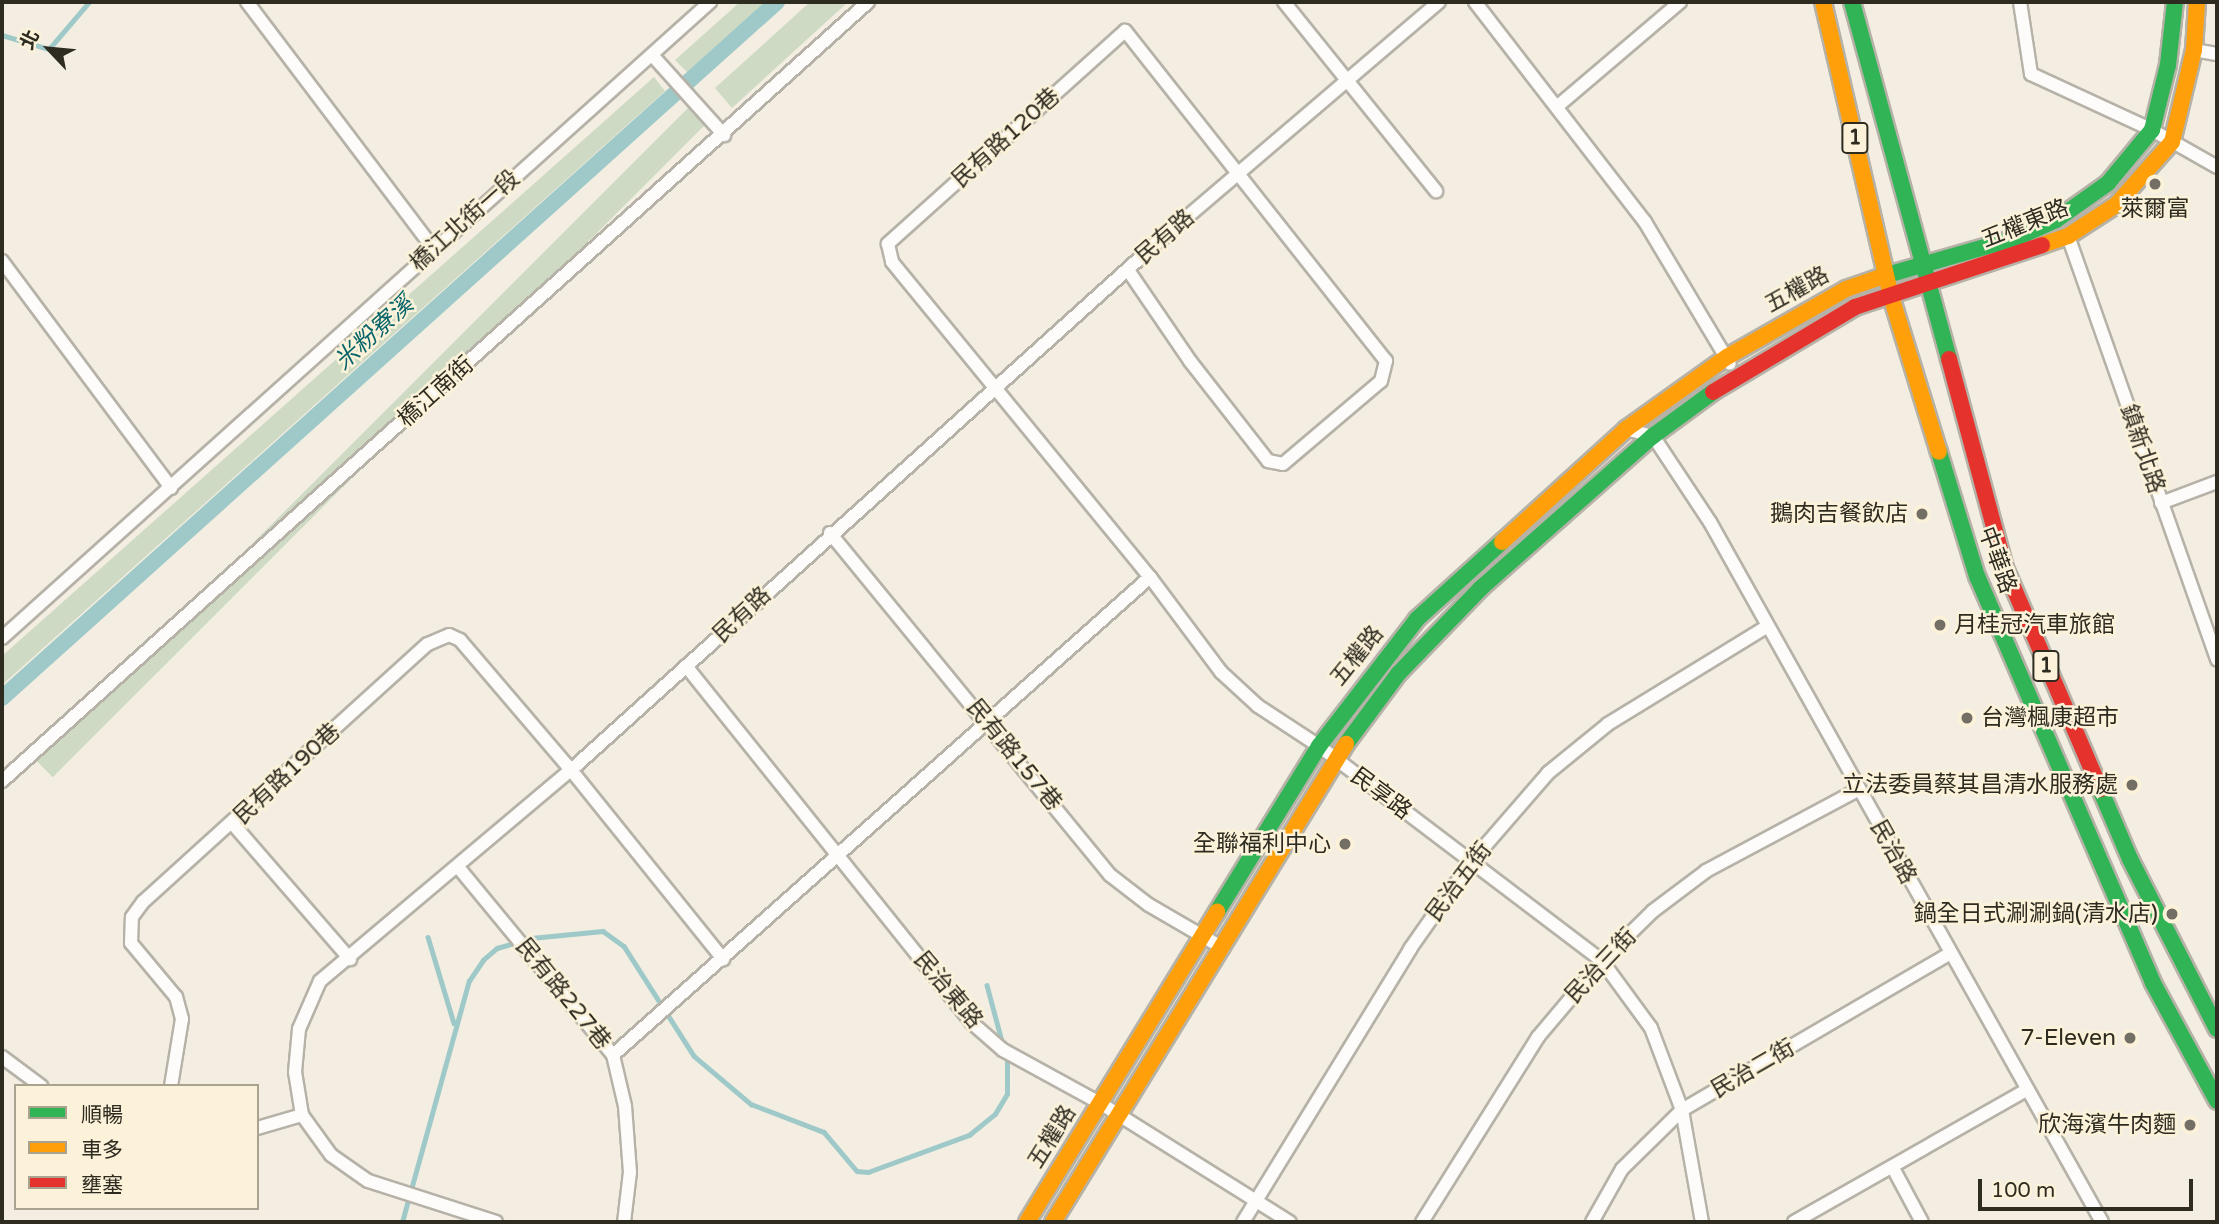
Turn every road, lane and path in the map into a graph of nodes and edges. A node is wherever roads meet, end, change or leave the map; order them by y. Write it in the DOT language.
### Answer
graph roads {
  1 [pos="247,2"];
  2 [pos="710,2"];
  3 [pos="869,2"];
  4 [pos="1284,2"];
  5 [pos="1439,2"];
  6 [pos="1475,2"];
  7 [pos="1680,2"];
  8 [pos="1823,2"];
  9 [pos="1852,2"];
  10 [pos="2020,2"];
  11 [pos="2175,2"];
  12 [pos="2197,2"];
  13 [pos="2194,50"];
  14 [pos="2217,54"];
  15 [pos="652,55"];
  16 [pos="1347,79"];
  17 [pos="1559,105"];
  18 [pos="2152,130"];
  19 [pos="724,135"];
  20 [pos="2172,142"];
  21 [pos="2217,167"];
  22 [pos="1239,174"];
  23 [pos="1436,191"];
  24 [pos="2068,236"];
  25 [pos="434,249"];
  26 [pos="2,261"];
  27 [pos="1922,262"];
  28 [pos="1128,270"];
  29 [pos="1885,274"];
  30 [pos="1927,283"];
  31 [pos="1890,293"];
  32 [pos="1727,357"];
  33 [pos="1736,375"];
  34 [pos="1000,389"];
  35 [pos="1626,429"];
  36 [pos="1653,436"];
  37 [pos="2217,482"];
  38 [pos="171,488"];
  39 [pos="2161,503"];
  40 [pos="830,533"];
  41 [pos="1150,577"];
  42 [pos="1766,627"];
  43 [pos="2,638"];
  44 [pos="2217,660"];
  45 [pos="686,666"];
  46 [pos="988,723"];
  47 [pos="1319,746"];
  48 [pos="1335,759"];
  49 [pos="571,770"];
  50 [pos="2,781"];
  51 [pos="1858,790"];
  52 [pos="233,824"];
  53 [pos="841,856"];
  54 [pos="1471,862"];
  55 [pos="458,867"];
  56 [pos="1201,936"];
  57 [pos="1223,948"];
  58 [pos="1949,954"];
  59 [pos="350,959"];
  60 [pos="723,959"];
  61 [pos="1602,961"];
  62 [pos="2217,1029"];
  63 [pos="613,1055"];
  64 [pos="2,1057"];
  65 [pos="38,1084"];
  66 [pos="171,1084"];
  67 [pos="2026,1090"];
  68 [pos="2217,1101"];
  69 [pos="1100,1103"];
  70 [pos="1682,1110"];
  71 [pos="302,1115"];
  72 [pos="1120,1116"];
  73 [pos="259,1127"];
  74 [pos="1893,1168"];
  75 [pos="1257,1201"];
  76 [pos="496,1222"];
  77 [pos="624,1222"];
  78 [pos="1027,1222"];
  79 [pos="1053,1222"];
  80 [pos="1243,1222"];
  81 [pos="1290,1222"];
  82 [pos="1422,1222"];
  83 [pos="1592,1222"];
  84 [pos="1702,1222"];
  85 [pos="1794,1222"];
  86 [pos="1922,1222"];
  87 [pos="2102,1222"];
  1 -- 25 [label="street"];
  2 -- 15 [label="street, 橋江北街一段"];
  3 -- 19 [label="street, 橋江南街"];
  4 -- 16 [label="street"];
  5 -- 16 [label="street, 民有路"];
  6 -- 17 [label="street"];
  7 -- 17 [label="street"];
  8 -- 29 [label="street, 中華路 / 1"];
  9 -- 27 [label="street, 中華路 / 1"];
  10 -- 18 [label="street"];
  11 -- 18 [label="street, 五權東路"];
  12 -- 13 [label="street, 五權東路"];
  13 -- 14 [label="street"];
  13 -- 20 [label="street, 五權東路"];
  15 -- 19 [label="street"];
  15 -- 25 [label="street, 橋江北街一段"];
  16 -- 22 [label="street, 民有路"];
  16 -- 23 [label="street"];
  17 -- 32 [label="street"];
  18 -- 20 [label="street"];
  18 -- 27 [label="street, 五權東路"];
  19 -- 50 [label="street, 橋江南街"];
  20 -- 21 [label="street"];
  20 -- 24 [label="street, 五權東路"];
  22 -- 28 [label="street, 民有路"];
  22 -- 28 [label="street"];
  22 -- 34 [label="street, 民有路120巷"];
  24 -- 30 [label="street, 五權東路"];
  24 -- 39 [label="street, 鎮新北路"];
  25 -- 38 [label="street, 橋江北街一段"];
  26 -- 38 [label="street"];
  27 -- 29 [label="street, 五權東路"];
  27 -- 30 [label="street, 中華路 / 1"];
  28 -- 34 [label="street, 民有路"];
  29 -- 31 [label="street, 中華路 / 1"];
  29 -- 32 [label="street, 五權路"];
  30 -- 31 [label="street, 五權東路"];
  30 -- 62 [label="street, 中華路 / 1"];
  31 -- 33 [label="street, 五權路"];
  31 -- 68 [label="street, 中華路 / 1"];
  32 -- 33 [label="street"];
  32 -- 35 [label="street, 五權路"];
  33 -- 36 [label="street, 五權路"];
  34 -- 40 [label="street, 民有路"];
  34 -- 41 [label="street, 民享路"];
  35 -- 36 [label="street"];
  35 -- 47 [label="street, 五權路"];
  36 -- 42 [label="street, 民治路"];
  36 -- 48 [label="street, 五權路"];
  37 -- 39 [label="street"];
  38 -- 43 [label="street, 橋江北街一段"];
  39 -- 44 [label="street, 鎮新北路"];
  40 -- 45 [label="street, 民有路"];
  40 -- 46 [label="street, 民有路157巷"];
  41 -- 46 [label="street"];
  41 -- 47 [label="street, 民享路"];
  42 -- 51 [label="street, 民治路"];
  42 -- 54 [label="street, 民治五街"];
  45 -- 49 [label="street, 民有路"];
  45 -- 53 [label="street, 民治東路"];
  46 -- 53 [label="street"];
  46 -- 56 [label="street, 民有路157巷"];
  47 -- 48 [label="street, 民享路"];
  47 -- 56 [label="street, 五權路"];
  48 -- 54 [label="street, 民享路"];
  48 -- 57 [label="street, 五權路"];
  49 -- 52 [label="street, 民有路190巷"];
  49 -- 55 [label="street, 民有路"];
  49 -- 60 [label="street"];
  51 -- 58 [label="street, 民治路"];
  51 -- 61 [label="street, 民治三街"];
  52 -- 59 [label="street"];
  52 -- 66 [label="street, 民有路190巷"];
  53 -- 60 [label="street"];
  53 -- 69 [label="street, 民治東路"];
  54 -- 61 [label="street, 民享路"];
  54 -- 75 [label="street, 民治五街"];
  55 -- 59 [label="street, 民有路"];
  55 -- 63 [label="street, 民有路227巷"];
  56 -- 57 [label="street, 民有路157巷"];
  56 -- 69 [label="street, 五權路"];
  57 -- 72 [label="street, 五權路"];
  58 -- 67 [label="street, 民治路"];
  58 -- 70 [label="street, 民治二街"];
  59 -- 71 [label="street, 民有路"];
  60 -- 63 [label="street"];
  61 -- 70 [label="street, 民享路"];
  61 -- 82 [label="street, 民治三街"];
  63 -- 77 [label="street, 民有路227巷"];
  64 -- 65 [label="street"];
  67 -- 74 [label="street"];
  67 -- 87 [label="street, 民治路"];
  69 -- 72 [label="street, 民治東路"];
  69 -- 78 [label="street, 五權路"];
  70 -- 83 [label="street, 民治二街"];
  70 -- 84 [label="street, 民享路"];
  71 -- 73 [label="street"];
  71 -- 76 [label="street, 民有路"];
  72 -- 75 [label="street, 民治東路"];
  72 -- 79 [label="street, 五權路"];
  74 -- 85 [label="street"];
  74 -- 86 [label="street"];
  75 -- 80 [label="street, 民治五街"];
  75 -- 81 [label="street, 民治東路"];
}
